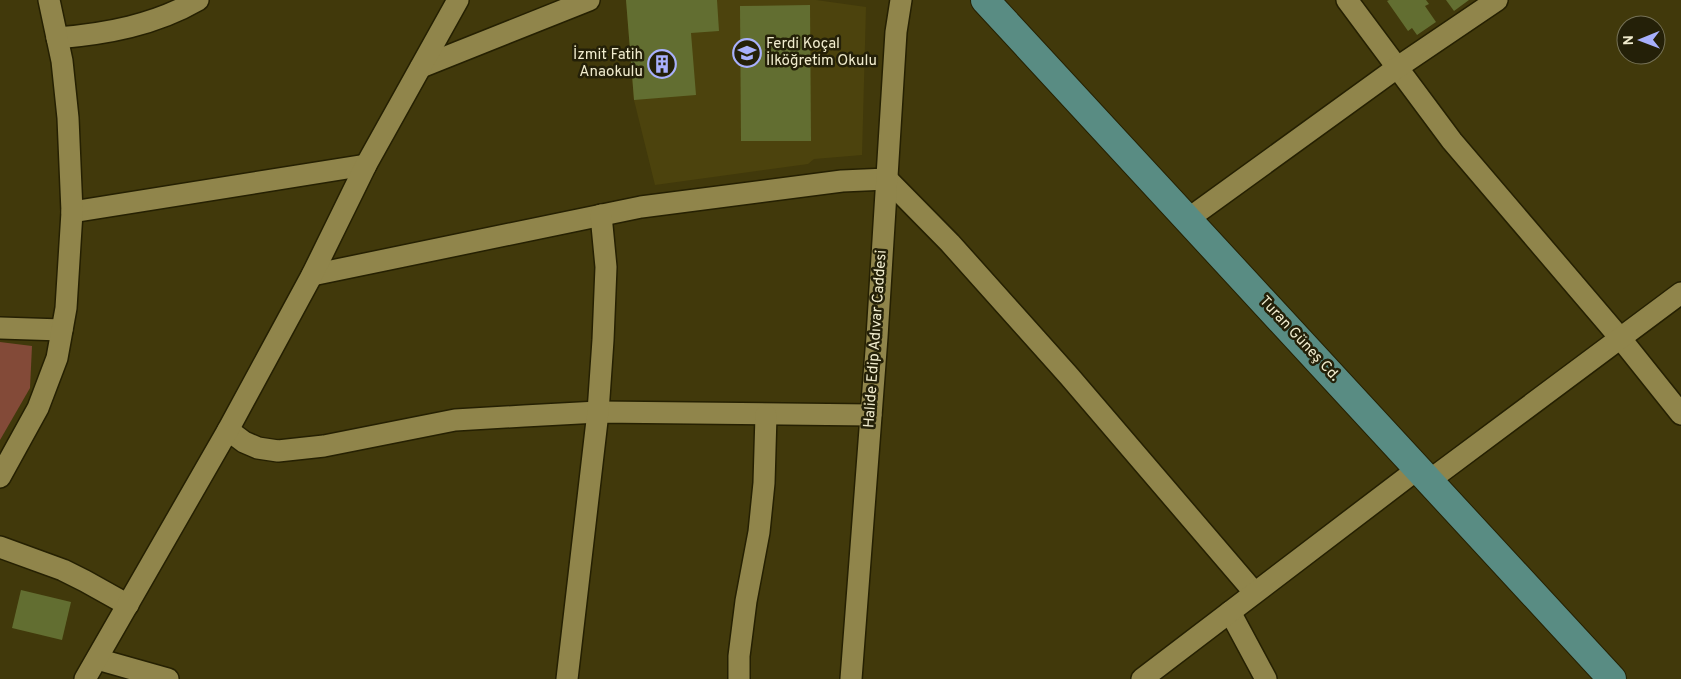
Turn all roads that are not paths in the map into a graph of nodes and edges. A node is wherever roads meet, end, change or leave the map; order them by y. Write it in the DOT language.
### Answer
graph roads {
  1 [pos="49,0"];
  2 [pos="198,0"];
  3 [pos="458,0"];
  4 [pos="589,0"];
  5 [pos="901,0"];
  6 [pos="985,0"];
  7 [pos="1347,0"];
  8 [pos="1496,0"];
  9 [pos="57,38"];
  10 [pos="1398,66"];
  11 [pos="421,67"];
  12 [pos="366,165"];
  13 [pos="887,179"];
  14 [pos="72,212"];
  15 [pos="601,215"];
  16 [pos="1188,218"];
  17 [pos="312,275"];
  18 [pos="1681,293"];
  19 [pos="0,328"];
  20 [pos="62,330"];
  21 [pos="1620,339"];
  22 [pos="598,412"];
  23 [pos="766,414"];
  24 [pos="1681,414"];
  25 [pos="871,415"];
  26 [pos="228,430"];
  27 [pos="1424,474"];
  28 [pos="0,476"];
  29 [pos="0,547"];
  30 [pos="1254,592"];
  31 [pos="128,605"];
  32 [pos="1230,612"];
  33 [pos="97,659"];
  34 [pos="85,679"];
  35 [pos="168,679"];
  36 [pos="567,679"];
  37 [pos="739,679"];
  38 [pos="850,679"];
  39 [pos="1142,679"];
  40 [pos="1266,679"];
  41 [pos="1612,679"];
  1 -- 9 [label="street"];
  2 -- 9 [label="street"];
  3 -- 11 [label="street"];
  4 -- 11 [label="street"];
  5 -- 13 [label="street, Halide Edip Adıvar Caddesi"];
  6 -- 16 [label="main road, Turan Güneş Cd."];
  7 -- 10 [label="street"];
  8 -- 10 [label="street"];
  9 -- 14 [label="street"];
  10 -- 16 [label="street"];
  10 -- 21 [label="street"];
  11 -- 12 [label="street"];
  12 -- 14 [label="street"];
  12 -- 17 [label="street"];
  13 -- 15 [label="street"];
  13 -- 25 [label="street, Halide Edip Adıvar Caddesi"];
  13 -- 30 [label="street"];
  14 -- 20 [label="street"];
  15 -- 17 [label="street"];
  15 -- 22 [label="street"];
  16 -- 27 [label="main road, Turan Güneş Cd."];
  17 -- 26 [label="street"];
  18 -- 21 [label="street"];
  19 -- 20 [label="street"];
  20 -- 28 [label="street"];
  21 -- 24 [label="street"];
  21 -- 27 [label="street"];
  22 -- 23 [label="street"];
  22 -- 26 [label="street"];
  22 -- 36 [label="street"];
  23 -- 25 [label="street"];
  23 -- 37 [label="street"];
  25 -- 38 [label="street, Halide Edip Adıvar Caddesi"];
  26 -- 31 [label="street"];
  27 -- 30 [label="street"];
  27 -- 41 [label="main road, Turan Güneş Cd."];
  29 -- 31 [label="street"];
  30 -- 32 [label="street"];
  31 -- 33 [label="street"];
  32 -- 39 [label="street"];
  32 -- 40 [label="street"];
  33 -- 34 [label="street"];
  33 -- 35 [label="street"];
}
